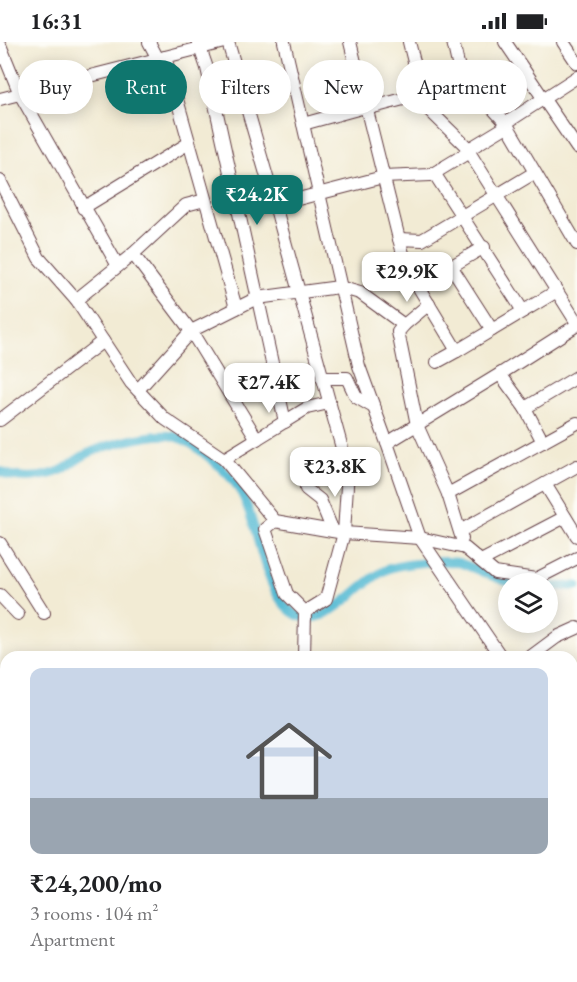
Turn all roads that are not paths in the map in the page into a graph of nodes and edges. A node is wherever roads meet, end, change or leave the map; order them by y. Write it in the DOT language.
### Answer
graph roads {
  1 [pos="149,42"];
  2 [pos="226,42"];
  3 [pos="284,42"];
  4 [pos="350,42"];
  5 [pos="409,42"];
  6 [pos="453,42"];
  7 [pos="506,42"];
  8 [pos="563,42"];
  9 [pos="0,45"];
  10 [pos="200,45"];
  11 [pos="161,58"];
  12 [pos="354,60"];
  13 [pos="414,60"];
  14 [pos="577,63"];
  15 [pos="93,75"];
  16 [pos="577,77"];
  17 [pos="18,89"];
  18 [pos="18,94"];
  19 [pos="543,98"];
  20 [pos="0,99"];
  21 [pos="31,114"];
  22 [pos="342,114"];
  23 [pos="367,114"];
  24 [pos="433,114"];
  25 [pos="303,124"];
  26 [pos="507,125"];
  27 [pos="189,143"];
  28 [pos="577,148"];
  29 [pos="469,151"];
  30 [pos="434,173"];
  31 [pos="534,173"];
  32 [pos="383,178"];
  33 [pos="0,181"];
  34 [pos="320,194"];
  35 [pos="496,195"];
  36 [pos="4,199"];
  37 [pos="205,200"];
  38 [pos="276,205"];
  39 [pos="83,208"];
  40 [pos="463,214"];
  41 [pos="399,239"];
  42 [pos="576,246"];
  43 [pos="484,247"];
  44 [pos="133,255"];
  45 [pos="118,266"];
  46 [pos="451,266"];
  47 [pos="418,286"];
  48 [pos="339,287"];
  49 [pos="557,291"];
  50 [pos="298,292"];
  51 [pos="257,298"];
  52 [pos="76,300"];
  53 [pos="429,304"];
  54 [pos="236,308"];
  55 [pos="523,311"];
  56 [pos="577,324"];
  57 [pos="404,325"];
  58 [pos="492,330"];
  59 [pos="191,331"];
  60 [pos="103,341"];
  61 [pos="457,351"];
  62 [pos="437,362"];
  63 [pos="500,374"];
  64 [pos="577,377"];
  65 [pos="322,378"];
  66 [pos="138,390"];
  67 [pos="329,403"];
  68 [pos="375,408"];
  69 [pos="525,408"];
  70 [pos="0,420"];
  71 [pos="285,422"];
  72 [pos="577,423"];
  73 [pos="417,425"];
  74 [pos="257,439"];
  75 [pos="543,442"];
  76 [pos="387,443"];
  77 [pos="224,459"];
  78 [pos="577,466"];
  79 [pos="545,484"];
  80 [pos="306,489"];
  81 [pos="448,494"];
  82 [pos="566,517"];
  83 [pos="275,521"];
  84 [pos="460,531"];
  85 [pos="339,532"];
  86 [pos="577,536"];
  87 [pos="423,542"];
  88 [pos="0,543"];
  89 [pos="465,548"];
  90 [pos="577,558"];
  91 [pos="481,561"];
  92 [pos="0,595"];
  93 [pos="305,612"];
  94 [pos="44,613"];
  95 [pos="18,614"];
  96 [pos="577,628"];
  97 [pos="304,651"];
  98 [pos="497,651"];
  99 [pos="538,651"];
  1 -- 11 [label="street"];
  2 -- 10 [label="street"];
  2 -- 38 [label="street"];
  3 -- 25 [label="street"];
  4 -- 12 [label="street"];
  5 -- 13 [label="street"];
  6 -- 26 [label="street"];
  7 -- 19 [label="street"];
  8 -- 14 [label="street"];
  9 -- 17 [label="street"];
  10 -- 11 [label="street"];
  10 -- 51 [label="street"];
  11 -- 15 [label="street"];
  11 -- 27 [label="street"];
  16 -- 19 [label="street"];
  18 -- 20 [label="street"];
  19 -- 26 [label="street"];
  19 -- 28 [label="street"];
  21 -- 39 [label="street"];
  22 -- 25 [label="street"];
  23 -- 32 [label="street"];
  24 -- 29 [label="street"];
  25 -- 34 [label="street"];
  26 -- 29 [label="street"];
  26 -- 31 [label="street"];
  27 -- 37 [label="street"];
  27 -- 39 [label="street"];
  29 -- 30 [label="street"];
  29 -- 35 [label="street"];
  30 -- 32 [label="street"];
  30 -- 40 [label="street"];
  31 -- 35 [label="street"];
  31 -- 42 [label="street"];
  32 -- 34 [label="street"];
  32 -- 41 [label="street"];
  33 -- 36 [label="street"];
  34 -- 38 [label="street"];
  34 -- 48 [label="street"];
  35 -- 40 [label="street"];
  35 -- 49 [label="street"];
  36 -- 52 [label="street"];
  37 -- 44 [label="street"];
  37 -- 54 [label="street"];
  38 -- 50 [label="street"];
  39 -- 45 [label="street"];
  40 -- 41 [label="street"];
  40 -- 43 [label="street"];
  41 -- 47 [label="street"];
  43 -- 46 [label="street"];
  43 -- 55 [label="street"];
  44 -- 45 [label="street"];
  44 -- 59 [label="street"];
  45 -- 52 [label="street"];
  46 -- 47 [label="street"];
  46 -- 58 [label="street"];
  47 -- 53 [label="street"];
  48 -- 50 [label="street"];
  48 -- 57 [label="street"];
  48 -- 68 [label="street"];
  49 -- 55 [label="street"];
  49 -- 56 [label="street"];
  50 -- 51 [label="street"];
  50 -- 65 [label="street"];
  51 -- 54 [label="street"];
  51 -- 71 [label="street"];
  52 -- 60 [label="street"];
  53 -- 57 [label="street"];
  53 -- 61 [label="street"];
  54 -- 59 [label="street"];
  55 -- 58 [label="street"];
  56 -- 63 [label="street"];
  57 -- 73 [label="street"];
  58 -- 61 [label="street"];
  59 -- 66 [label="street"];
  59 -- 74 [label="street"];
  60 -- 66 [label="street"];
  60 -- 70 [label="street"];
  61 -- 62 [label="street"];
  63 -- 69 [label="street"];
  63 -- 73 [label="street"];
  64 -- 69 [label="street"];
  65 -- 67 [label="street"];
  65 -- 68 [label="street"];
  66 -- 77 [label="street"];
  67 -- 71 [label="street"];
  67 -- 85 [label="street"];
  68 -- 76 [label="street"];
  69 -- 75 [label="street"];
  71 -- 74 [label="street"];
  72 -- 75 [label="street"];
  73 -- 76 [label="street"];
  73 -- 81 [label="street"];
  74 -- 77 [label="street"];
  75 -- 81 [label="street"];
  76 -- 87 [label="street"];
  77 -- 83 [label="street"];
  78 -- 79 [label="street"];
  79 -- 82 [label="street"];
  79 -- 84 [label="street"];
  80 -- 85 [label="street"];
  81 -- 84 [label="street"];
  82 -- 86 [label="street"];
  82 -- 91 [label="street"];
  83 -- 85 [label="street"];
  83 -- 93 [label="street"];
  84 -- 89 [label="street"];
  85 -- 87 [label="street"];
  85 -- 93 [label="street"];
  87 -- 89 [label="street"];
  87 -- 98 [label="street"];
  88 -- 94 [label="street"];
  89 -- 91 [label="street"];
  90 -- 91 [label="street"];
  92 -- 95 [label="street"];
  93 -- 97 [label="street"];
  96 -- 99 [label="street"];
}
